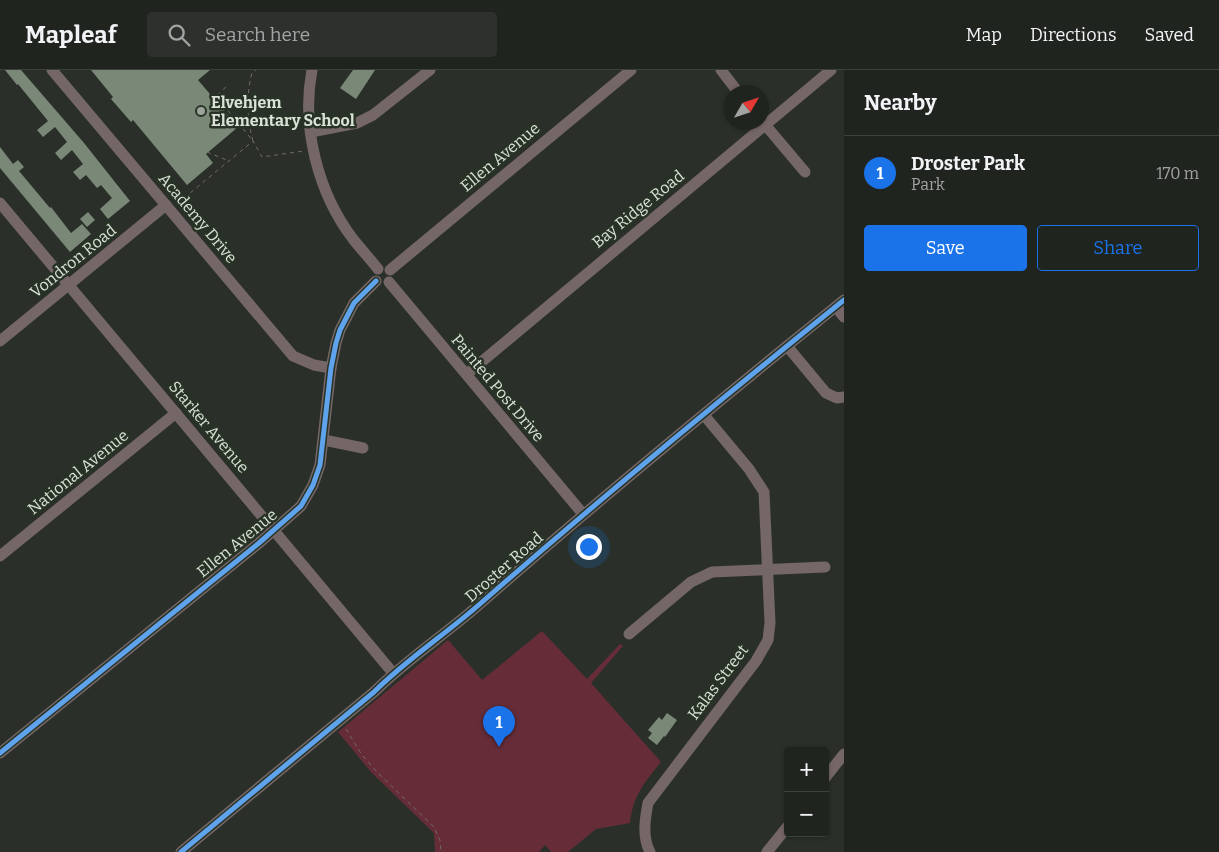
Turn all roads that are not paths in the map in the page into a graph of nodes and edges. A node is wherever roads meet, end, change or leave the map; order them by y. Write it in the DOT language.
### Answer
graph roads {
  1 [pos="52,70"];
  2 [pos="312,70"];
  3 [pos="430,70"];
  4 [pos="631,70"];
  5 [pos="721,70"];
  6 [pos="831,70"];
  7 [pos="733,85"];
  8 [pos="769,118"];
  9 [pos="755,130"];
  10 [pos="769,130"];
  11 [pos="311,132"];
  12 [pos="805,172"];
  13 [pos="0,203"];
  14 [pos="171,204"];
  15 [pos="378,269"];
  16 [pos="390,270"];
  17 [pos="376,281"];
  18 [pos="389,282"];
  19 [pos="69,285"];
  20 [pos="840,303"];
  21 [pos="844,317"];
  22 [pos="0,341"];
  23 [pos="787,346"];
  24 [pos="331,368"];
  25 [pos="466,374"];
  26 [pos="844,397"];
  27 [pos="176,413"];
  28 [pos="704,415"];
  29 [pos="324,440"];
  30 [pos="363,448"];
  31 [pos="582,514"];
  32 [pos="274,530"];
  33 [pos="0,556"];
  34 [pos="825,567"];
  35 [pos="767,569"];
  36 [pos="629,634"];
  37 [pos="393,673"];
  38 [pos="0,753"];
  39 [pos="844,754"];
  40 [pos="829,773"];
  41 [pos="784,831"];
  42 [pos="181,852"];
  43 [pos="650,852"];
  44 [pos="767,852"];
  1 -- 14 [label="street, Academy Drive"];
  2 -- 11 [label="street"];
  3 -- 11 [label="street"];
  4 -- 16 [label="street, Ellen Avenue"];
  5 -- 7 [label="street"];
  6 -- 8 [label="street, Bay Ridge Road"];
  9 -- 25 [label="street, Bay Ridge Road"];
  10 -- 12 [label="street"];
  11 -- 15 [label="street"];
  13 -- 19 [label="street, Starker Avenue"];
  14 -- 19 [label="street, Vondron Road"];
  14 -- 24 [label="street, Academy Drive"];
  15 -- 16 [label="street"];
  15 -- 17 [label="street"];
  16 -- 18 [label="street"];
  17 -- 18 [label="street"];
  17 -- 24 [label="street, Ellen Avenue"];
  18 -- 25 [label="street, Painted Post Drive"];
  19 -- 22 [label="street, Vondron Road"];
  19 -- 27 [label="street, Starker Avenue"];
  20 -- 21 [label="street"];
  20 -- 23 [label="street, Droster Road"];
  23 -- 26 [label="street"];
  23 -- 28 [label="street, Droster Road"];
  24 -- 29 [label="street, Ellen Avenue"];
  25 -- 31 [label="street, Painted Post Drive"];
  27 -- 32 [label="street, Starker Avenue"];
  27 -- 33 [label="street, National Avenue"];
  28 -- 31 [label="street, Droster Road"];
  28 -- 35 [label="street, Kalas Street"];
  29 -- 30 [label="street"];
  29 -- 32 [label="street, Ellen Avenue"];
  31 -- 37 [label="street, Droster Road"];
  32 -- 37 [label="street, Starker Avenue"];
  32 -- 38 [label="street, Ellen Avenue"];
  34 -- 35 [label="street"];
  35 -- 36 [label="street"];
  35 -- 43 [label="street, Kalas Street"];
  37 -- 42 [label="street, Droster Road"];
  39 -- 40 [label="street"];
  41 -- 44 [label="street"];
}
